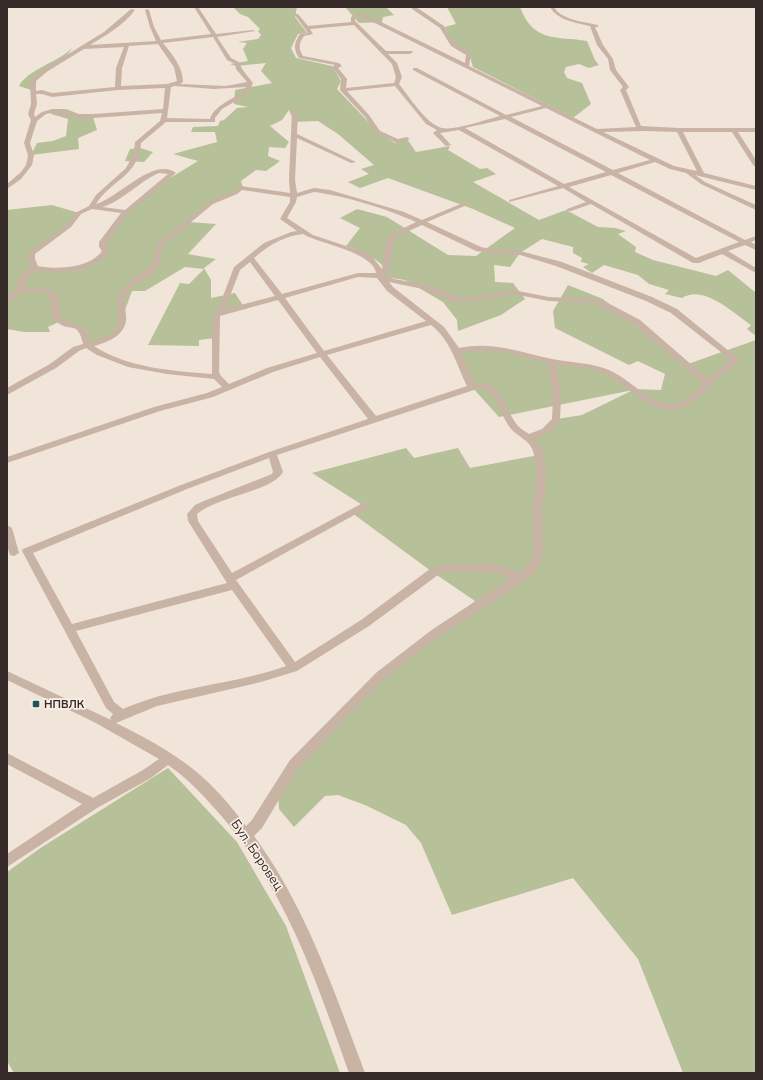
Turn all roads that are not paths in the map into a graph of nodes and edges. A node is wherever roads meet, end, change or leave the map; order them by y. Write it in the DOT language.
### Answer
graph roads {
  1 [pos="196,7"];
  2 [pos="552,7"];
  3 [pos="147,8"];
  4 [pos="414,8"];
  5 [pos="133,9"];
  6 [pos="296,15"];
  7 [pos="355,23"];
  8 [pos="307,28"];
  9 [pos="253,31"];
  10 [pos="214,35"];
  11 [pos="159,42"];
  12 [pos="127,45"];
  13 [pos="82,48"];
  14 [pos="410,52"];
  15 [pos="385,53"];
  16 [pos="467,65"];
  17 [pos="414,69"];
  18 [pos="250,83"];
  19 [pos="175,84"];
  20 [pos="396,84"];
  21 [pos="168,86"];
  22 [pos="243,86"];
  23 [pos="118,88"];
  24 [pos="343,90"];
  25 [pos="33,94"];
  26 [pos="233,100"];
  27 [pos="548,106"];
  28 [pos="165,111"];
  29 [pos="295,111"];
  30 [pos="44,113"];
  31 [pos="504,116"];
  32 [pos="34,120"];
  33 [pos="163,120"];
  34 [pos="460,128"];
  35 [pos="645,129"];
  36 [pos="442,130"];
  37 [pos="597,130"];
  38 [pos="679,130"];
  39 [pos="734,130"];
  40 [pos="756,130"];
  41 [pos="295,135"];
  42 [pos="407,139"];
  43 [pos="448,144"];
  44 [pos="656,160"];
  45 [pos="353,162"];
  46 [pos="756,166"];
  47 [pos="611,172"];
  48 [pos="688,172"];
  49 [pos="702,174"];
  50 [pos="563,186"];
  51 [pos="7,187"];
  52 [pos="756,188"];
  53 [pos="294,196"];
  54 [pos="511,201"];
  55 [pos="591,202"];
  56 [pos="465,204"];
  57 [pos="91,207"];
  58 [pos="756,208"];
  59 [pos="569,210"];
  60 [pos="126,212"];
  61 [pos="422,222"];
  62 [pos="305,232"];
  63 [pos="756,238"];
  64 [pos="745,242"];
  65 [pos="756,248"];
  66 [pos="722,251"];
  67 [pos="251,258"];
  68 [pos="35,267"];
  69 [pos="756,271"];
  70 [pos="380,276"];
  71 [pos="20,290"];
  72 [pos="280,297"];
  73 [pos="7,301"];
  74 [pos="220,313"];
  75 [pos="432,322"];
  76 [pos="87,345"];
  77 [pos="458,351"];
  78 [pos="322,354"];
  79 [pos="552,361"];
  80 [pos="217,377"];
  81 [pos="708,383"];
  82 [pos="230,387"];
  83 [pos="472,387"];
  84 [pos="7,392"];
  85 [pos="373,419"];
  86 [pos="528,438"];
  87 [pos="272,454"];
  88 [pos="7,460"];
  89 [pos="364,506"];
  90 [pos="7,528"];
  91 [pos="27,551"];
  92 [pos="11,553"];
  93 [pos="518,577"];
  94 [pos="233,582"];
  95 [pos="70,629"];
  96 [pos="293,668"];
  97 [pos="7,675"];
  98 [pos="122,715"];
  99 [pos="108,723"];
  100 [pos="7,758"];
  101 [pos="168,759"];
  102 [pos="93,804"];
  103 [pos="246,835"];
  104 [pos="7,860"];
  105 [pos="357,1073"];
  1 -- 10 [label="street"];
  2 -- 35 [label="street"];
  3 -- 5 [label="street"];
  3 -- 11 [label="street"];
  4 -- 16 [label="street"];
  5 -- 13 [label="street"];
  6 -- 8 [label="street"];
  7 -- 8 [label="street"];
  7 -- 15 [label="street"];
  7 -- 16 [label="street"];
  8 -- 24 [label="street"];
  9 -- 10 [label="street"];
  10 -- 11 [label="street"];
  10 -- 18 [label="street"];
  11 -- 12 [label="street"];
  11 -- 19 [label="street"];
  12 -- 13 [label="street"];
  12 -- 23 [label="street"];
  13 -- 25 [label="street"];
  14 -- 15 [label="street"];
  15 -- 20 [label="street"];
  16 -- 27 [label="street"];
  17 -- 31 [label="street"];
  18 -- 22 [label="street"];
  18 -- 26 [label="street"];
  19 -- 21 [label="street"];
  19 -- 22 [label="street"];
  20 -- 24 [label="street"];
  20 -- 36 [label="street"];
  21 -- 23 [label="street"];
  21 -- 28 [label="street"];
  22 -- 26 [label="street"];
  23 -- 25 [label="street"];
  24 -- 42 [label="street"];
  25 -- 30 [label="street"];
  25 -- 32 [label="street"];
  26 -- 33 [label="street"];
  27 -- 31 [label="street"];
  27 -- 37 [label="street"];
  28 -- 30 [label="street"];
  28 -- 33 [label="street"];
  29 -- 41 [label="street"];
  30 -- 32 [label="street"];
  31 -- 34 [label="street"];
  31 -- 47 [label="street"];
  32 -- 51 [label="street"];
  33 -- 57 [label="street"];
  34 -- 36 [label="street"];
  34 -- 50 [label="street"];
  35 -- 37 [label="street"];
  35 -- 38 [label="street"];
  36 -- 43 [label="street"];
  37 -- 44 [label="street"];
  38 -- 39 [label="street"];
  38 -- 49 [label="street"];
  39 -- 40 [label="street"];
  39 -- 46 [label="street"];
  41 -- 45 [label="street"];
  41 -- 53 [label="street"];
  44 -- 47 [label="street"];
  44 -- 48 [label="street"];
  47 -- 50 [label="street"];
  47 -- 64 [label="street"];
  48 -- 49 [label="street"];
  48 -- 58 [label="street"];
  49 -- 52 [label="street"];
  50 -- 54 [label="street"];
  50 -- 55 [label="street"];
  53 -- 61 [label="street"];
  53 -- 62 [label="street"];
  53 -- 76 [label="street"];
  55 -- 59 [label="street"];
  55 -- 66 [label="street"];
  56 -- 61 [label="street"];
  57 -- 60 [label="street"];
  57 -- 60 [label="street"];
  57 -- 68 [label="street"];
  60 -- 68 [label="street"];
  61 -- 70 [label="street"];
  61 -- 81 [label="street"];
  62 -- 67 [label="street"];
  62 -- 70 [label="street"];
  63 -- 64 [label="street"];
  64 -- 65 [label="street"];
  64 -- 66 [label="street"];
  66 -- 69 [label="street"];
  67 -- 72 [label="street"];
  67 -- 74 [label="street"];
  68 -- 71 [label="street"];
  70 -- 72 [label="street"];
  70 -- 75 [label="street"];
  70 -- 81 [label="street"];
  71 -- 73 [label="street"];
  71 -- 76 [label="street"];
  72 -- 74 [label="street"];
  72 -- 78 [label="street"];
  74 -- 80 [label="street"];
  75 -- 77 [label="street"];
  75 -- 78 [label="street"];
  76 -- 80 [label="street"];
  76 -- 84 [label="street"];
  77 -- 79 [label="street"];
  77 -- 83 [label="street"];
  78 -- 82 [label="street"];
  78 -- 85 [label="street"];
  79 -- 81 [label="street"];
  79 -- 86 [label="street"];
  80 -- 82 [label="street"];
  82 -- 88 [label="street"];
  83 -- 85 [label="street"];
  83 -- 86 [label="street"];
  85 -- 87 [label="street"];
  86 -- 93 [label="street"];
  87 -- 91 [label="street"];
  87 -- 94 [label="street"];
  89 -- 94 [label="street"];
  90 -- 92 [label="street"];
  91 -- 92 [label="street"];
  91 -- 95 [label="street"];
  93 -- 96 [label="street"];
  93 -- 103 [label="street"];
  94 -- 95 [label="street"];
  94 -- 96 [label="street"];
  95 -- 98 [label="street"];
  96 -- 98 [label="street"];
  97 -- 99 [label="street, Бул. Боровец"];
  98 -- 99 [label="street"];
  99 -- 101 [label="street, Бул. Боровец"];
  100 -- 102 [label="street"];
  101 -- 102 [label="street"];
  101 -- 103 [label="street, Бул. Боровец"];
  102 -- 104 [label="street"];
  103 -- 105 [label="street, Бул. Боровец"];
}
